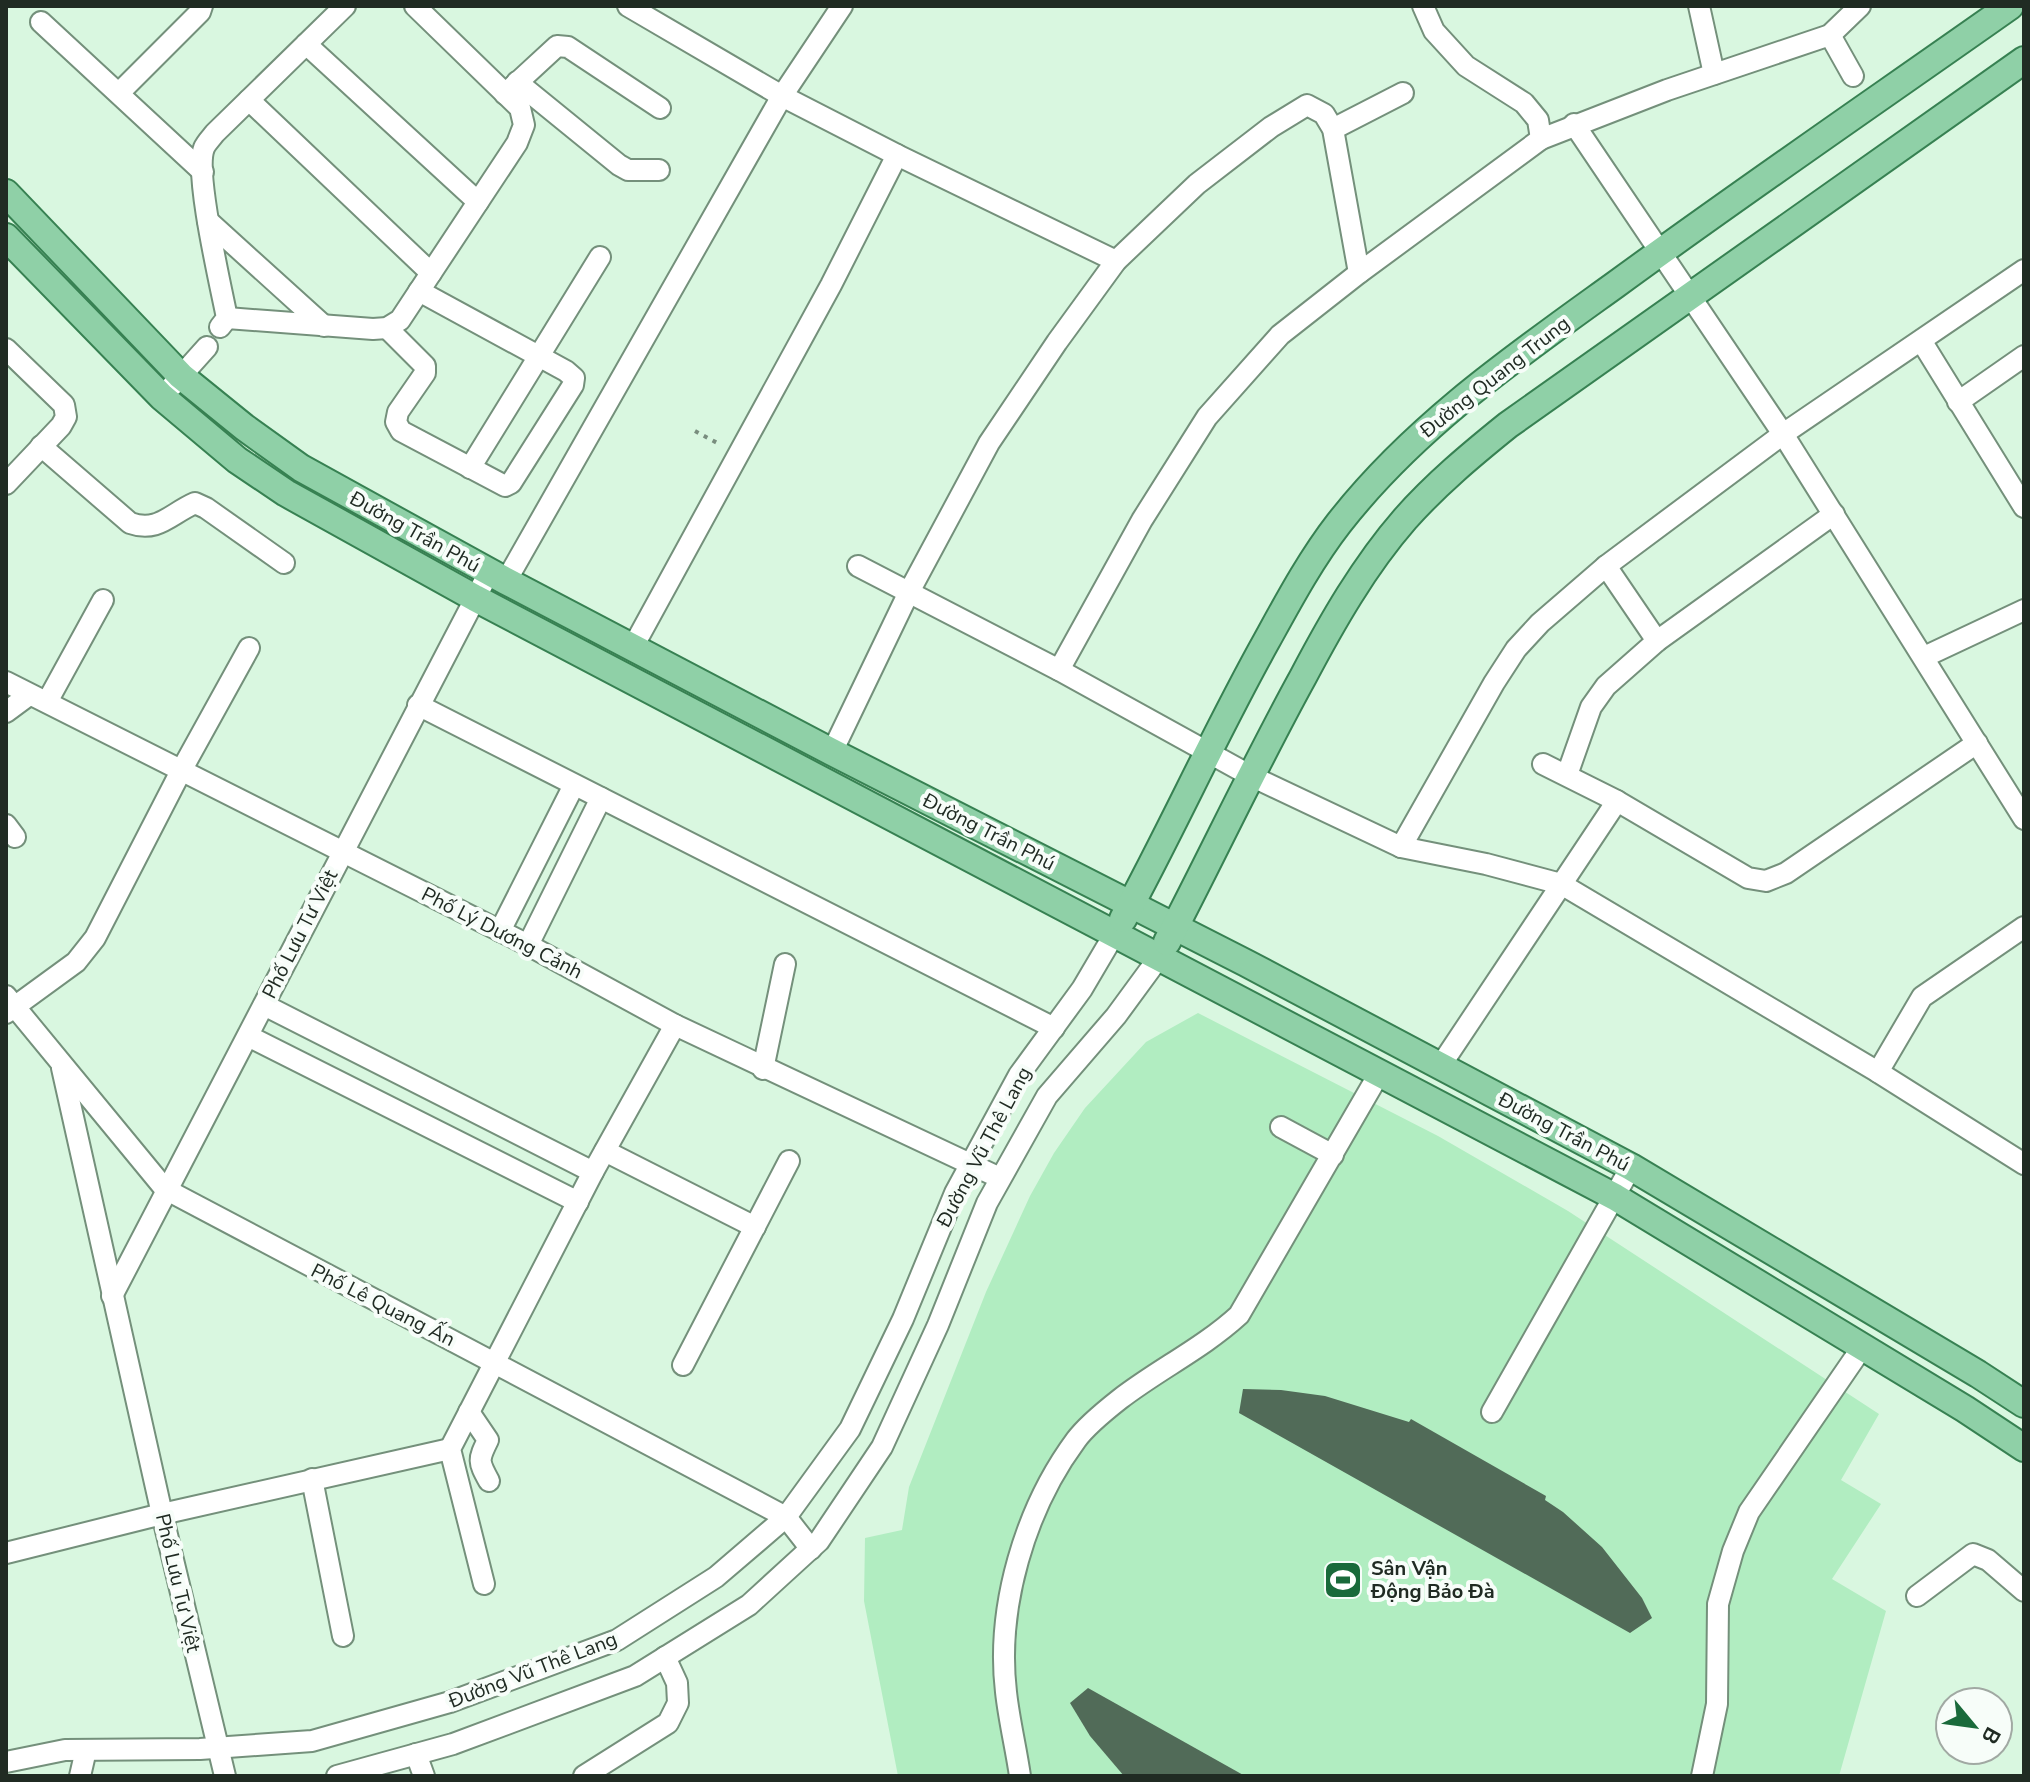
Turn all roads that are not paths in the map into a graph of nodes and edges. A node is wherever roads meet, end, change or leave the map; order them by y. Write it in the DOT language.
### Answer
graph roads {
  1 [pos="202,6"];
  2 [pos="345,6"];
  3 [pos="415,6"];
  4 [pos="628,6"];
  5 [pos="842,6"];
  6 [pos="1423,6"];
  7 [pos="1699,6"];
  8 [pos="1860,6"];
  9 [pos="2010,6"];
  10 [pos="41,22"];
  11 [pos="1830,35"];
  12 [pos="306,44"];
  13 [pos="2024,60"];
  14 [pos="1714,74"];
  15 [pos="1853,76"];
  16 [pos="511,88"];
  17 [pos="119,93"];
  18 [pos="1403,93"];
  19 [pos="782,96"];
  20 [pos="249,100"];
  21 [pos="660,108"];
  22 [pos="1574,124"];
  23 [pos="1333,129"];
  24 [pos="1541,139"];
  25 [pos="897,155"];
  26 [pos="659,170"];
  27 [pos="203,172"];
  28 [pos="6,193"];
  29 [pos="478,202"];
  30 [pos="208,221"];
  31 [pos="6,237"];
  32 [pos="1659,252"];
  33 [pos="600,257"];
  34 [pos="1116,261"];
  35 [pos="2024,270"];
  36 [pos="431,273"];
  37 [pos="1359,273"];
  38 [pos="419,291"];
  39 [pos="1689,296"];
  40 [pos="324,326"];
  41 [pos="387,328"];
  42 [pos="1922,342"];
  43 [pos="207,347"];
  44 [pos="6,349"];
  45 [pos="2024,356"];
  46 [pos="540,357"];
  47 [pos="181,376"];
  48 [pos="162,397"];
  49 [pos="1958,402"];
  50 [pos="1783,434"];
  51 [pos="41,446"];
  52 [pos="470,468"];
  53 [pos="6,484"];
  54 [pos="2024,507"];
  55 [pos="1834,514"];
  56 [pos="284,563"];
  57 [pos="858,566"];
  58 [pos="1606,566"];
  59 [pos="498,577"];
  60 [pos="909,592"];
  61 [pos="475,598"];
  62 [pos="103,600"];
  63 [pos="2024,610"];
  64 [pos="1657,641"];
  65 [pos="633,647"];
  66 [pos="249,648"];
  67 [pos="1924,657"];
  68 [pos="1059,670"];
  69 [pos="6,682"];
  70 [pos="38,698"];
  71 [pos="418,705"];
  72 [pos="6,712"];
  73 [pos="1977,743"];
  74 [pos="832,752"];
  75 [pos="1206,753"];
  76 [pos="1543,764"];
  77 [pos="181,771"];
  78 [pos="1567,775"];
  79 [pos="1251,776"];
  80 [pos="574,785"];
  81 [pos="601,798"];
  82 [pos="1617,801"];
  83 [pos="2024,819"];
  84 [pos="1401,847"];
  85 [pos="342,852"];
  86 [pos="1561,884"];
  87 [pos="1131,904"];
  88 [pos="1175,926"];
  89 [pos="2024,927"];
  90 [pos="500,931"];
  91 [pos="1115,933"];
  92 [pos="528,945"];
  93 [pos="1160,956"];
  94 [pos="785,964"];
  95 [pos="264,1005"];
  96 [pos="9,1006"];
  97 [pos="675,1025"];
  98 [pos="1054,1028"];
  99 [pos="248,1036"];
  100 [pos="61,1064"];
  101 [pos="1441,1065"];
  102 [pos="763,1069"];
  103 [pos="1380,1072"];
  104 [pos="1878,1072"];
  105 [pos="1281,1127"];
  106 [pos="605,1151"];
  107 [pos="1333,1155"];
  108 [pos="789,1161"];
  109 [pos="971,1164"];
  110 [pos="2024,1164"];
  111 [pos="1631,1167"];
  112 [pos="593,1172"];
  113 [pos="1000,1178"];
  114 [pos="165,1189"];
  115 [pos="1615,1197"];
  116 [pos="578,1202"];
  117 [pos="755,1227"];
  118 [pos="112,1296"];
  119 [pos="1863,1346"];
  120 [pos="494,1363"];
  121 [pos="683,1365"];
  122 [pos="2024,1404"];
  123 [pos="469,1412"];
  124 [pos="1492,1412"];
  125 [pos="2024,1448"];
  126 [pos="450,1449"];
  127 [pos="312,1479"];
  128 [pos="489,1481"];
  129 [pos="162,1514"];
  130 [pos="786,1517"];
  131 [pos="811,1549"];
  132 [pos="6,1553"];
  133 [pos="484,1584"];
  134 [pos="2024,1591"];
  135 [pos="1917,1596"];
  136 [pos="343,1636"];
  137 [pos="665,1657"];
  138 [pos="217,1747"];
  139 [pos="86,1750"];
  140 [pos="416,1754"];
  141 [pos="6,1762"];
  142 [pos="350,1774"];
  143 [pos="80,1776"];
  144 [pos="225,1776"];
  145 [pos="424,1776"];
  146 [pos="584,1776"];
  147 [pos="1020,1776"];
  148 [pos="1702,1776"];
  1 -- 17 [label="street"];
  2 -- 12 [label="street"];
  3 -- 16 [label="street"];
  4 -- 19 [label="street"];
  5 -- 19 [label="street, Phố Lưu Tư Việt"];
  6 -- 24 [label="street"];
  7 -- 14 [label="street"];
  8 -- 11 [label="street"];
  9 -- 32 [label="main road, Đường Quang Trung"];
  10 -- 17 [label="street"];
  11 -- 14 [label="street"];
  11 -- 15 [label="street"];
  12 -- 20 [label="street"];
  12 -- 29 [label="street"];
  13 -- 39 [label="main road"];
  14 -- 22 [label="street"];
  16 -- 21 [label="street"];
  16 -- 26 [label="street"];
  16 -- 29 [label="street"];
  17 -- 27 [label="street"];
  18 -- 23 [label="street"];
  19 -- 25 [label="street"];
  19 -- 59 [label="street, Phố Lưu Tư Việt"];
  20 -- 27 [label="street"];
  20 -- 36 [label="street"];
  22 -- 24 [label="street"];
  22 -- 32 [label="street"];
  23 -- 34 [label="street"];
  23 -- 37 [label="street"];
  24 -- 37 [label="street"];
  25 -- 34 [label="street"];
  25 -- 65 [label="street"];
  27 -- 30 [label="street"];
  28 -- 47 [label="main road, Đường Trần Phú"];
  29 -- 36 [label="street"];
  30 -- 40 [label="street"];
  30 -- 40 [label="street"];
  31 -- 48 [label="main road, Đường Trần Phú"];
  32 -- 39 [label="street"];
  32 -- 75 [label="main road, Đường Quang Trung"];
  33 -- 46 [label="street"];
  34 -- 60 [label="street"];
  35 -- 42 [label="street"];
  36 -- 38 [label="street"];
  37 -- 68 [label="street"];
  38 -- 41 [label="street"];
  38 -- 46 [label="street"];
  39 -- 50 [label="street"];
  39 -- 79 [label="main road"];
  40 -- 41 [label="street"];
  41 -- 52 [label="street"];
  42 -- 49 [label="street"];
  42 -- 50 [label="street"];
  43 -- 47 [label="street"];
  44 -- 51 [label="street"];
  45 -- 49 [label="street"];
  46 -- 52 [label="street"];
  46 -- 52 [label="street"];
  47 -- 48 [label="street"];
  47 -- 59 [label="main road, Đường Trần Phú"];
  48 -- 61 [label="main road, Đường Trần Phú"];
  49 -- 54 [label="street"];
  50 -- 55 [label="street"];
  50 -- 58 [label="street"];
  51 -- 53 [label="street"];
  51 -- 56 [label="street"];
  55 -- 64 [label="street"];
  55 -- 67 [label="street"];
  57 -- 60 [label="street"];
  58 -- 64 [label="street"];
  58 -- 84 [label="street"];
  59 -- 61 [label="street, Phố Lưu Tư Việt"];
  59 -- 65 [label="main road, Đường Trần Phú"];
  60 -- 68 [label="street"];
  60 -- 74 [label="street"];
  61 -- 71 [label="street, Phố Lưu Tư Việt"];
  61 -- 91 [label="main road, Đường Trần Phú"];
  62 -- 70 [label="street"];
  63 -- 67 [label="street"];
  64 -- 78 [label="street"];
  65 -- 74 [label="main road, Đường Trần Phú"];
  66 -- 77 [label="street"];
  67 -- 73 [label="street"];
  68 -- 75 [label="street"];
  69 -- 70 [label="street, Phố Lý Dương Cảnh"];
  70 -- 72 [label="street"];
  70 -- 77 [label="street, Phố Lý Dương Cảnh"];
  71 -- 80 [label="street"];
  71 -- 85 [label="street, Phố Lưu Tư Việt"];
  73 -- 82 [label="street"];
  73 -- 83 [label="street"];
  74 -- 87 [label="main road, Đường Trần Phú"];
  75 -- 79 [label="street"];
  75 -- 87 [label="main road, Đường Quang Trung"];
  76 -- 78 [label="street"];
  77 -- 85 [label="street, Phố Lý Dương Cảnh"];
  77 -- 96 [label="street"];
  78 -- 82 [label="street"];
  79 -- 84 [label="street"];
  79 -- 88 [label="main road"];
  80 -- 81 [label="street"];
  80 -- 90 [label="street"];
  81 -- 92 [label="street"];
  81 -- 98 [label="street"];
  82 -- 86 [label="street"];
  84 -- 86 [label="street"];
  85 -- 90 [label="street, Phố Lý Dương Cảnh"];
  85 -- 95 [label="street, Phố Lưu Tư Việt"];
  86 -- 101 [label="street"];
  86 -- 104 [label="street"];
  87 -- 88 [label="main road, Đường Trần Phú"];
  87 -- 91 [label="main road, Đường Quang Trung"];
  88 -- 93 [label="main road"];
  88 -- 101 [label="main road, Đường Trần Phú"];
  89 -- 104 [label="street"];
  90 -- 92 [label="street, Phố Lý Dương Cảnh"];
  91 -- 93 [label="main road, Đường Trần Phú"];
  91 -- 98 [label="street, Đường Vũ Thê Lang"];
  92 -- 97 [label="street, Phố Lý Dương Cảnh"];
  93 -- 103 [label="main road, Đường Trần Phú"];
  93 -- 113 [label="street, Đường Vũ Thê Lang"];
  94 -- 102 [label="street"];
  95 -- 99 [label="street, Phố Lưu Tư Việt"];
  95 -- 112 [label="street"];
  96 -- 100 [label="street, Phố Lê Quang Ấn"];
  97 -- 102 [label="street, Phố Lý Dương Cảnh"];
  97 -- 106 [label="street"];
  98 -- 109 [label="street, Đường Vũ Thê Lang"];
  99 -- 114 [label="street, Phố Lưu Tư Việt"];
  99 -- 116 [label="street"];
  100 -- 114 [label="street, Phố Lê Quang Ấn"];
  100 -- 118 [label="street, Phố Lưu Tư Việt"];
  101 -- 111 [label="main road, Đường Trần Phú"];
  102 -- 109 [label="street, Phố Lý Dương Cảnh"];
  103 -- 107 [label="street"];
  103 -- 115 [label="main road, Đường Trần Phú"];
  104 -- 110 [label="street"];
  105 -- 107 [label="street"];
  106 -- 112 [label="street"];
  106 -- 117 [label="street"];
  107 -- 147 [label="street"];
  108 -- 117 [label="street"];
  109 -- 113 [label="street, Phố Lý Dương Cảnh"];
  109 -- 130 [label="street, Đường Vũ Thê Lang"];
  111 -- 115 [label="street"];
  111 -- 122 [label="main road, Đường Trần Phú"];
  112 -- 116 [label="street"];
  113 -- 131 [label="street, Đường Vũ Thê Lang"];
  114 -- 118 [label="street, Phố Lưu Tư Việt"];
  114 -- 120 [label="street, Phố Lê Quang Ấn"];
  115 -- 119 [label="main road, Đường Trần Phú"];
  115 -- 124 [label="street"];
  116 -- 120 [label="street"];
  117 -- 121 [label="street"];
  118 -- 129 [label="street, Phố Lưu Tư Việt"];
  119 -- 125 [label="main road, Đường Trần Phú"];
  119 -- 148 [label="street"];
  120 -- 123 [label="street"];
  120 -- 130 [label="street, Phố Lê Quang Ấn"];
  123 -- 126 [label="street"];
  123 -- 128 [label="street"];
  126 -- 127 [label="street"];
  126 -- 133 [label="street"];
  127 -- 129 [label="street"];
  127 -- 136 [label="street"];
  129 -- 132 [label="street"];
  129 -- 138 [label="street, Phố Lưu Tư Việt"];
  130 -- 131 [label="street, Phố Lê Quang Ấn"];
  130 -- 138 [label="street, Đường Vũ Thê Lang"];
  131 -- 137 [label="street, Đường Vũ Thê Lang"];
  134 -- 135 [label="street"];
  137 -- 140 [label="street, Đường Vũ Thê Lang"];
  137 -- 146 [label="street"];
  138 -- 139 [label="street, Đường Vũ Thê Lang"];
  138 -- 144 [label="street, Phố Lưu Tư Việt"];
  139 -- 141 [label="street, Đường Vũ Thê Lang"];
  139 -- 143 [label="street"];
  140 -- 142 [label="street, Đường Vũ Thê Lang"];
  140 -- 145 [label="street"];
}
